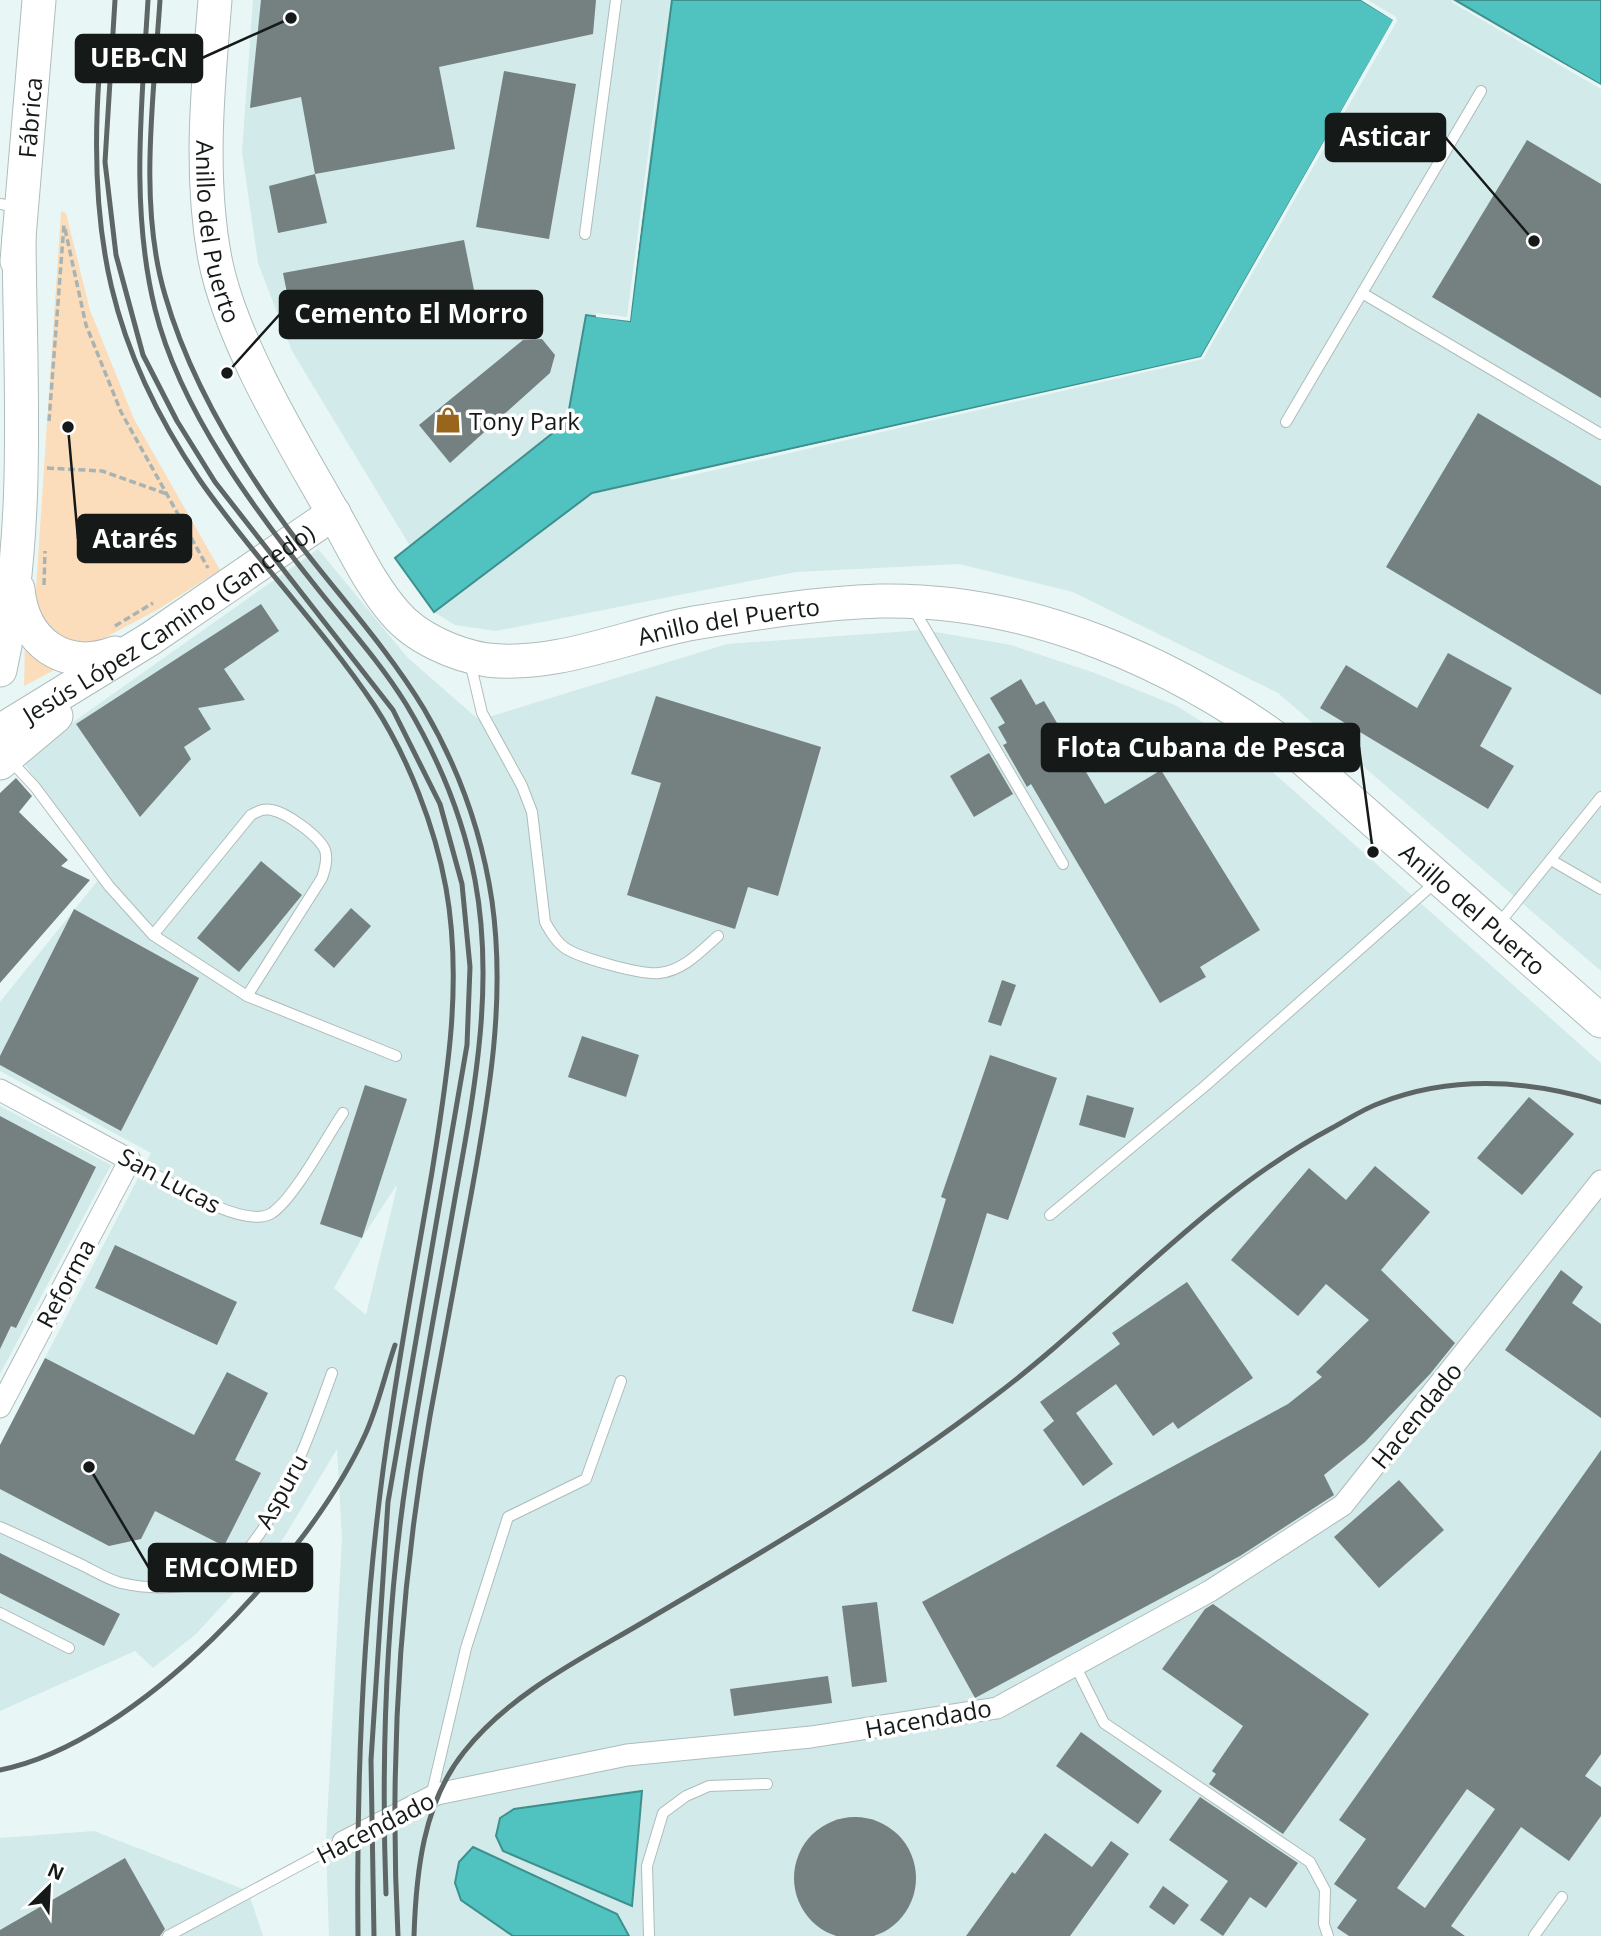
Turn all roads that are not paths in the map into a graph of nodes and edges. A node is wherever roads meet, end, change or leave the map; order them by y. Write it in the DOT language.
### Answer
graph roads {
  1 [pos="39,0"];
  2 [pos="215,0"];
  3 [pos="616,0"];
  4 [pos="1481,91"];
  5 [pos="14,217"];
  6 [pos="585,234"];
  7 [pos="1362,293"];
  8 [pos="0,329"];
  9 [pos="1286,422"];
  10 [pos="1601,434"];
  11 [pos="10,439"];
  12 [pos="334,513"];
  13 [pos="16,567"];
  14 [pos="910,603"];
  15 [pos="150,639"];
  16 [pos="469,656"];
  17 [pos="0,670"];
  18 [pos="2,749"];
  19 [pos="1601,797"];
  20 [pos="1551,859"];
  21 [pos="1063,864"];
  22 [pos="1440,878"];
  23 [pos="1601,889"];
  24 [pos="1496,928"];
  25 [pos="153,935"];
  26 [pos="718,936"];
  27 [pos="247,996"];
  28 [pos="1601,1021"];
  29 [pos="396,1056"];
  30 [pos="0,1090"];
  31 [pos="343,1113"];
  32 [pos="130,1160"];
  33 [pos="1601,1181"];
  34 [pos="1051,1215"];
  35 [pos="332,1373"];
  36 [pos="621,1381"];
  37 [pos="0,1407"];
  38 [pos="0,1527"];
  39 [pos="0,1613"];
  40 [pos="69,1648"];
  41 [pos="1075,1665"];
  42 [pos="767,1784"];
  43 [pos="431,1797"];
  44 [pos="342,1842"];
  45 [pos="1562,1897"];
  46 [pos="168,1936"];
  47 [pos="649,1936"];
  48 [pos="1328,1936"];
  49 [pos="1534,1936"];
  1 -- 5 [label="main road, Fábrica"];
  2 -- 12 [label="main road, Anillo del Puerto"];
  3 -- 6 [label="lane"];
  4 -- 7 [label="lane"];
  5 -- 8 [label="main road"];
  5 -- 11 [label="main road, Fábrica"];
  5 -- 11 [label="main road, Fábrica"];
  7 -- 9 [label="lane"];
  7 -- 10 [label="lane"];
  11 -- 13 [label="main road, Fábrica"];
  12 -- 15 [label="main road, Jesús López Camino (Gancedo)"];
  12 -- 16 [label="main road, Anillo del Puerto"];
  13 -- 15 [label="main road"];
  13 -- 17 [label="main road, Fábrica"];
  14 -- 16 [label="main road, Anillo del Puerto"];
  14 -- 21 [label="lane"];
  14 -- 22 [label="main road, Anillo del Puerto"];
  15 -- 18 [label="main road"];
  16 -- 26 [label="lane"];
  18 -- 25 [label="lane"];
  19 -- 20 [label="lane"];
  20 -- 23 [label="lane"];
  20 -- 24 [label="lane"];
  22 -- 24 [label="main road, Anillo del Puerto"];
  22 -- 34 [label="lane"];
  24 -- 28 [label="main road, Anillo del Puerto"];
  25 -- 27 [label="lane"];
  25 -- 27 [label="lane"];
  27 -- 29 [label="lane"];
  30 -- 32 [label="street, San Lucas"];
  31 -- 32 [label="lane, San Lucas"];
  32 -- 37 [label="street, Reforma"];
  33 -- 41 [label="street, Hacendado"];
  35 -- 38 [label="lane, Aspuru"];
  36 -- 43 [label="lane"];
  39 -- 40 [label="lane"];
  41 -- 43 [label="street, Hacendado"];
  41 -- 48 [label="lane"];
  42 -- 47 [label="lane"];
  43 -- 44 [label="street, Hacendado"];
  44 -- 46 [label="lane, Hacendado"];
  45 -- 49 [label="lane"];
}
